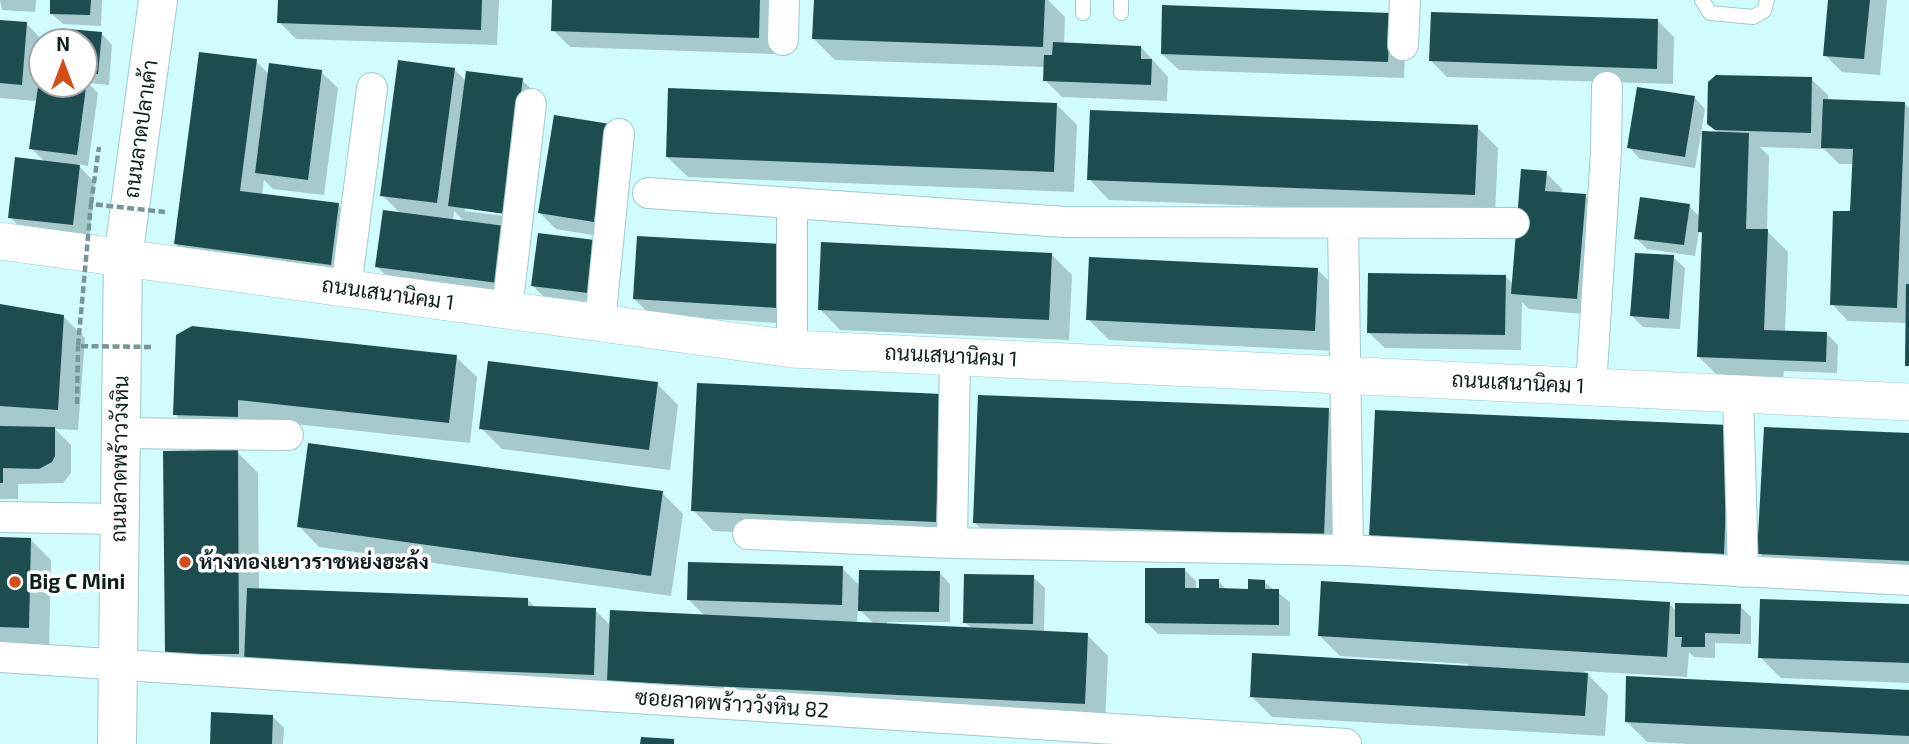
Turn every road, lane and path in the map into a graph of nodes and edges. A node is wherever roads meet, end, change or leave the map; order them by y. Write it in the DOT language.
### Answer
graph roads {
  1 [pos="158,0"];
  2 [pos="784,0"];
  3 [pos="1405,0"];
  4 [pos="1702,0"];
  5 [pos="1767,0"];
  6 [pos="783,40"];
  7 [pos="1403,45"];
  8 [pos="1607,87"];
  9 [pos="372,88"];
  10 [pos="531,104"];
  11 [pos="619,134"];
  12 [pos="99,147"];
  13 [pos="648,193"];
  14 [pos="792,203"];
  15 [pos="91,204"];
  16 [pos="165,212"];
  17 [pos="1343,223"];
  18 [pos="1514,223"];
  19 [pos="0,241"];
  20 [pos="123,258"];
  21 [pos="346,288"];
  22 [pos="507,310"];
  23 [pos="600,322"];
  24 [pos="78,346"];
  25 [pos="151,347"];
  26 [pos="792,349"];
  27 [pos="955,356"];
  28 [pos="1345,375"];
  29 [pos="1591,386"];
  30 [pos="1738,393"];
  31 [pos="1909,402"];
  32 [pos="77,404"];
  33 [pos="120,433"];
  34 [pos="288,435"];
  35 [pos="0,517"];
  36 [pos="119,519"];
  37 [pos="748,534"];
  38 [pos="952,543"];
  39 [pos="1348,550"];
  40 [pos="1743,572"];
  41 [pos="1909,580"];
  42 [pos="0,657"];
  43 [pos="118,664"];
  44 [pos="117,744"];
  45 [pos="1346,744"];
  1 -- 20 [label="main road, ถนนลาดปลาเค้า"];
  2 -- 6 [label="street"];
  3 -- 7 [label="street"];
  4 -- 5 [label="lane"];
  8 -- 29 [label="street"];
  9 -- 21 [label="street"];
  10 -- 22 [label="street"];
  11 -- 23 [label="street"];
  12 -- 15 [label="path"];
  13 -- 14 [label="street"];
  14 -- 17 [label="street"];
  14 -- 26 [label="street"];
  15 -- 16 [label="path, bridge"];
  15 -- 24 [label="path, bridge"];
  17 -- 18 [label="street"];
  17 -- 28 [label="street"];
  19 -- 20 [label="street, ถนนเสนานิคม 1"];
  20 -- 21 [label="street, ถนนเสนานิคม 1"];
  20 -- 33 [label="main road, ถนนลาดพร้าววังหิน"];
  21 -- 22 [label="street, ถนนเสนานิคม 1"];
  22 -- 23 [label="street, ถนนเสนานิคม 1"];
  23 -- 26 [label="street, ถนนเสนานิคม 1"];
  24 -- 25 [label="path, bridge"];
  24 -- 32 [label="path"];
  26 -- 27 [label="street, ถนนเสนานิคม 1"];
  27 -- 28 [label="street, ถนนเสนานิคม 1"];
  27 -- 38 [label="street"];
  28 -- 29 [label="street, ถนนเสนานิคม 1"];
  28 -- 39 [label="street"];
  29 -- 30 [label="street, ถนนเสนานิคม 1"];
  30 -- 31 [label="street, ถนนเสนานิคม 1"];
  30 -- 40 [label="street"];
  33 -- 34 [label="street"];
  33 -- 36 [label="main road, ถนนลาดพร้าววังหิน"];
  35 -- 36 [label="street"];
  36 -- 43 [label="main road, ถนนลาดพร้าววังหิน"];
  37 -- 38 [label="street"];
  38 -- 39 [label="street"];
  39 -- 40 [label="street"];
  40 -- 41 [label="street"];
  42 -- 43 [label="street, ซอยลาดพร้าววังหิน 82"];
  43 -- 44 [label="main road, ถนนลาดพร้าววังหิน"];
  43 -- 45 [label="street, ซอยลาดพร้าววังหิน 82"];
}
